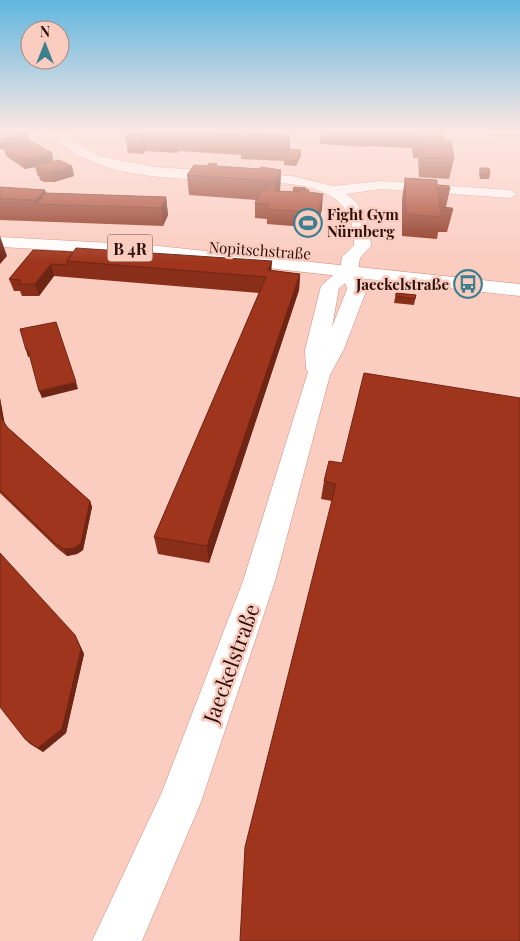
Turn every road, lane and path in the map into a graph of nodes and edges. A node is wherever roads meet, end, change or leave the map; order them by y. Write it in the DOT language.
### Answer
graph roads {
  1 [pos="206,174"];
  2 [pos="510,194"];
  3 [pos="338,196"];
  4 [pos="0,234"];
  5 [pos="0,242"];
  6 [pos="347,251"];
  7 [pos="520,273"];
  8 [pos="520,290"];
  9 [pos="117,941"];
  1 -- 3 [label="street"];
  2 -- 3 [label="street"];
  3 -- 6 [label="street, Jaeckelstraße"];
  3 -- 6 [label="street"];
  4 -- 6 [label="street, Nopitschstraße / B 4R"];
  5 -- 6 [label="street, Nopitschstraße / B 4R"];
  6 -- 7 [label="street, Nopitschstraße / B 4R"];
  6 -- 8 [label="street, Nopitschstraße / B 4R"];
  6 -- 9 [label="street, Jaeckelstraße"];
}
